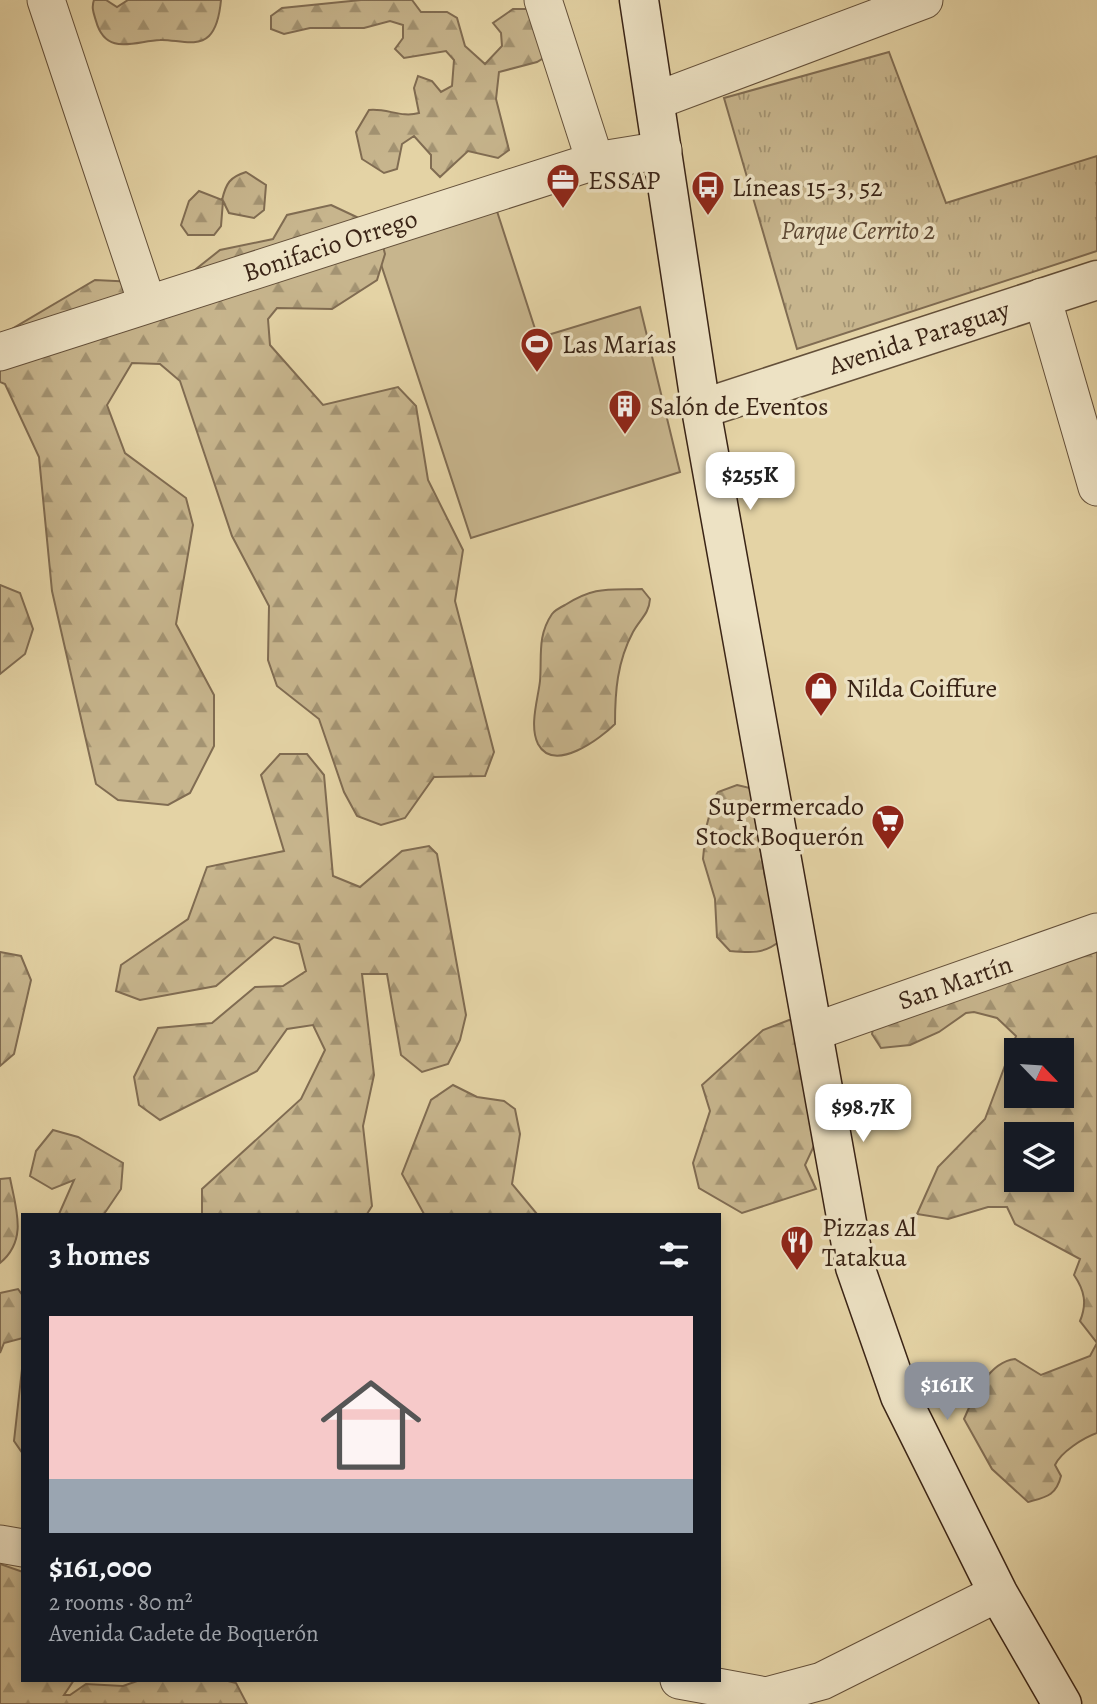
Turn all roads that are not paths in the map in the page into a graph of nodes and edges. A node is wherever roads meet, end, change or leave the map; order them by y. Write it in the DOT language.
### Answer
graph roads {
  1 [pos="46,0"];
  2 [pos="543,0"];
  3 [pos="639,0"];
  4 [pos="924,0"];
  5 [pos="655,101"];
  6 [pos="663,150"];
  7 [pos="595,161"];
  8 [pos="1097,279"];
  9 [pos="1042,297"];
  10 [pos="148,303"];
  11 [pos="0,352"];
  12 [pos="701,409"];
  13 [pos="1097,487"];
  14 [pos="1097,932"];
  15 [pos="813,1032"];
  16 [pos="0,1544"];
  17 [pos="21,1548"];
  18 [pos="998,1593"];
  19 [pos="690,1682"];
  20 [pos="1062,1704"];
  1 -- 10 [label="street"];
  2 -- 7 [label="street"];
  3 -- 5 [label="main road"];
  4 -- 5 [label="street"];
  5 -- 6 [label="main road"];
  6 -- 7 [label="street, Bonifacio Orrego"];
  6 -- 12 [label="main road"];
  7 -- 10 [label="street, Bonifacio Orrego"];
  8 -- 9 [label="main road, Avenida Paraguay"];
  9 -- 12 [label="main road, Avenida Paraguay"];
  9 -- 13 [label="street"];
  10 -- 11 [label="street, Bonifacio Orrego"];
  12 -- 15 [label="main road"];
  14 -- 15 [label="street, San Martín"];
  15 -- 18 [label="main road"];
  16 -- 17 [label="street"];
  18 -- 19 [label="street"];
  18 -- 20 [label="main road"];
}
